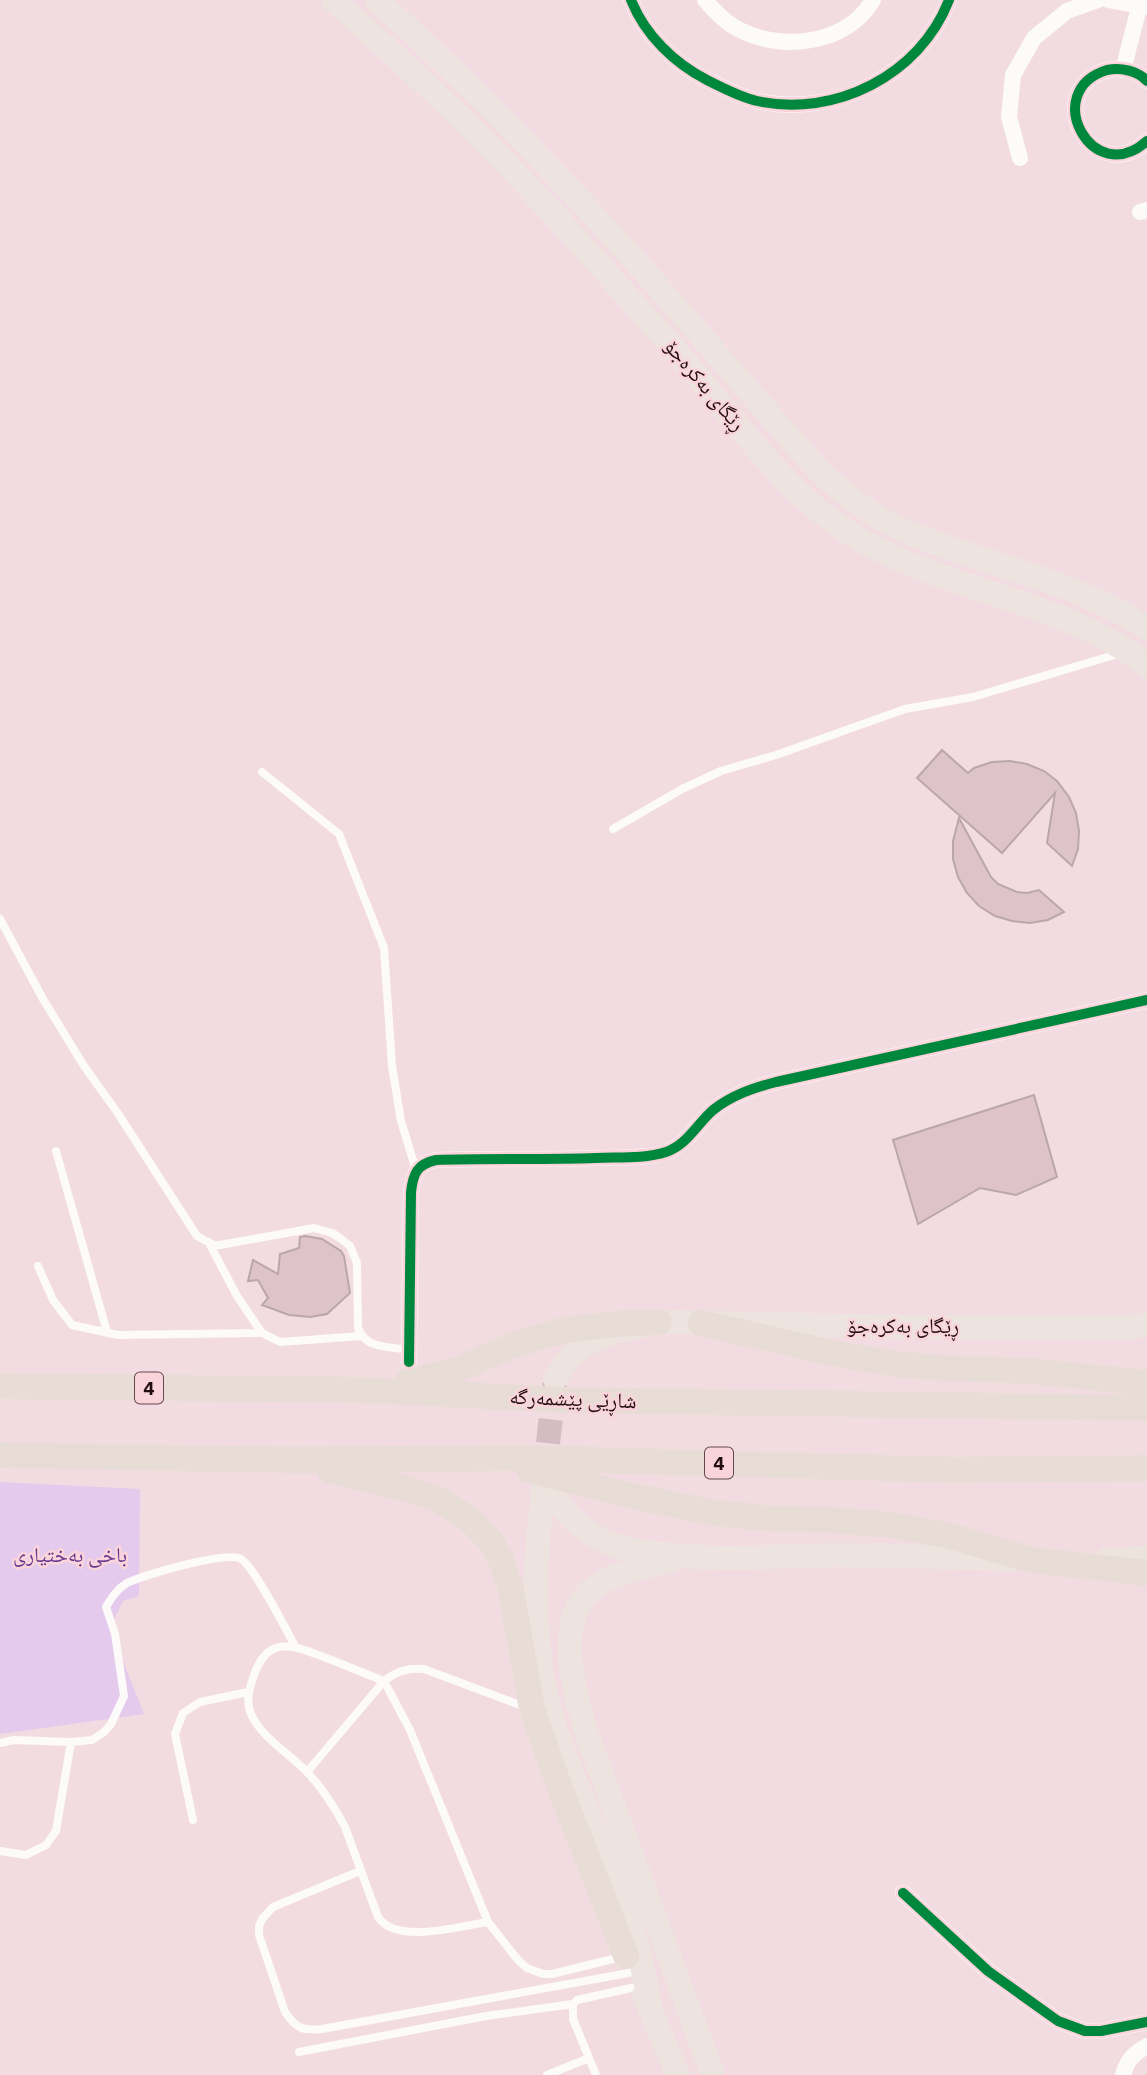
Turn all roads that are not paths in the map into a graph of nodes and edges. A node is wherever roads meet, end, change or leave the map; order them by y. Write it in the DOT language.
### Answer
graph roads {
  1 [pos="333,0"];
  2 [pos="377,0"];
  3 [pos="631,0"];
  4 [pos="705,0"];
  5 [pos="873,0"];
  6 [pos="950,0"];
  7 [pos="1098,0"];
  8 [pos="1108,0"];
  9 [pos="1143,4"];
  10 [pos="1123,70"];
  11 [pos="1147,81"];
  12 [pos="1147,141"];
  13 [pos="1020,158"];
  14 [pos="1147,629"];
  15 [pos="1141,661"];
  16 [pos="262,772"];
  17 [pos="614,829"];
  18 [pos="0,919"];
  19 [pos="1147,1000"];
  20 [pos="56,1150"];
  21 [pos="416,1170"];
  22 [pos="208,1243"];
  23 [pos="38,1266"];
  24 [pos="659,1322"];
  25 [pos="701,1323"];
  26 [pos="1143,1326"];
  27 [pos="107,1332"];
  28 [pos="262,1333"];
  29 [pos="361,1336"];
  30 [pos="410,1356"];
  31 [pos="555,1379"];
  32 [pos="1147,1383"];
  33 [pos="0,1386"];
  34 [pos="361,1390"];
  35 [pos="1147,1408"];
  36 [pos="0,1455"];
  37 [pos="291,1460"];
  38 [pos="481,1460"];
  39 [pos="1147,1468"];
  40 [pos="683,1557"];
  41 [pos="1147,1558"];
  42 [pos="1032,1560"];
  43 [pos="1147,1573"];
  44 [pos="295,1646"];
  45 [pos="384,1681"];
  46 [pos="248,1692"];
  47 [pos="532,1709"];
  48 [pos="71,1742"];
  49 [pos="0,1743"];
  50 [pos="307,1772"];
  51 [pos="193,1820"];
  52 [pos="0,1852"];
  53 [pos="360,1871"];
  54 [pos="903,1893"];
  55 [pos="488,1922"];
  56 [pos="633,1971"];
  57 [pos="573,2004"];
  58 [pos="650,2009"];
  59 [pos="1147,2022"];
  60 [pos="1147,2046"];
  61 [pos="299,2052"];
  62 [pos="589,2059"];
  63 [pos="547,2075"];
  64 [pos="596,2075"];
  65 [pos="678,2075"];
  66 [pos="713,2075"];
  67 [pos="1123,2075"];
  1 -- 15 [label="main road, ڕێگای بەکرەجۆ"];
  2 -- 14 [label="main road, ڕێگای بەکرەجۆ"];
  3 -- 6 [label="street"];
  4 -- 5 [label="street"];
  7 -- 13 [label="street"];
  8 -- 9 [label="street"];
  9 -- 10 [label="street"];
  10 -- 11 [label="street"];
  10 -- 12 [label="street"];
  15 -- 17 [label="lane"];
  16 -- 21 [label="lane"];
  18 -- 22 [label="lane"];
  19 -- 21 [label="street"];
  20 -- 27 [label="lane"];
  21 -- 30 [label="street"];
  22 -- 28 [label="lane"];
  22 -- 29 [label="lane"];
  23 -- 27 [label="lane"];
  24 -- 25 [label="main road, ڕێگای بەکرەجۆ"];
  24 -- 31 [label="main road, ڕێگای بەکرەجۆ"];
  24 -- 34 [label="highway"];
  25 -- 26 [label="main road, ڕێگای بەکرەجۆ"];
  25 -- 32 [label="highway"];
  27 -- 28 [label="lane"];
  28 -- 29 [label="lane"];
  29 -- 30 [label="lane"];
  33 -- 34 [label="highway, شاڕێی پێشمەرگە / 4"];
  34 -- 35 [label="highway, شاڕێی پێشمەرگە / 4"];
  36 -- 37 [label="highway, 4"];
  37 -- 38 [label="highway, 4"];
  37 -- 47 [label="highway"];
  38 -- 39 [label="highway, 4"];
  38 -- 42 [label="highway"];
  40 -- 42 [label="main road"];
  40 -- 58 [label="main road"];
  40 -- 66 [label="main road"];
  41 -- 42 [label="main road"];
  42 -- 43 [label="highway"];
  44 -- 45 [label="lane"];
  44 -- 46 [label="lane"];
  44 -- 48 [label="lane"];
  45 -- 47 [label="lane"];
  45 -- 50 [label="lane"];
  45 -- 55 [label="lane"];
  46 -- 50 [label="lane"];
  46 -- 51 [label="lane"];
  47 -- 56 [label="highway"];
  48 -- 49 [label="lane"];
  48 -- 52 [label="lane"];
  50 -- 53 [label="lane"];
  53 -- 55 [label="lane"];
  53 -- 56 [label="lane"];
  54 -- 59 [label="street"];
  55 -- 56 [label="lane"];
  56 -- 57 [label="lane"];
  56 -- 58 [label="main road"];
  57 -- 61 [label="lane"];
  57 -- 62 [label="lane"];
  58 -- 65 [label="main road"];
  60 -- 67 [label="street"];
  62 -- 63 [label="lane"];
  62 -- 64 [label="lane"];
}
